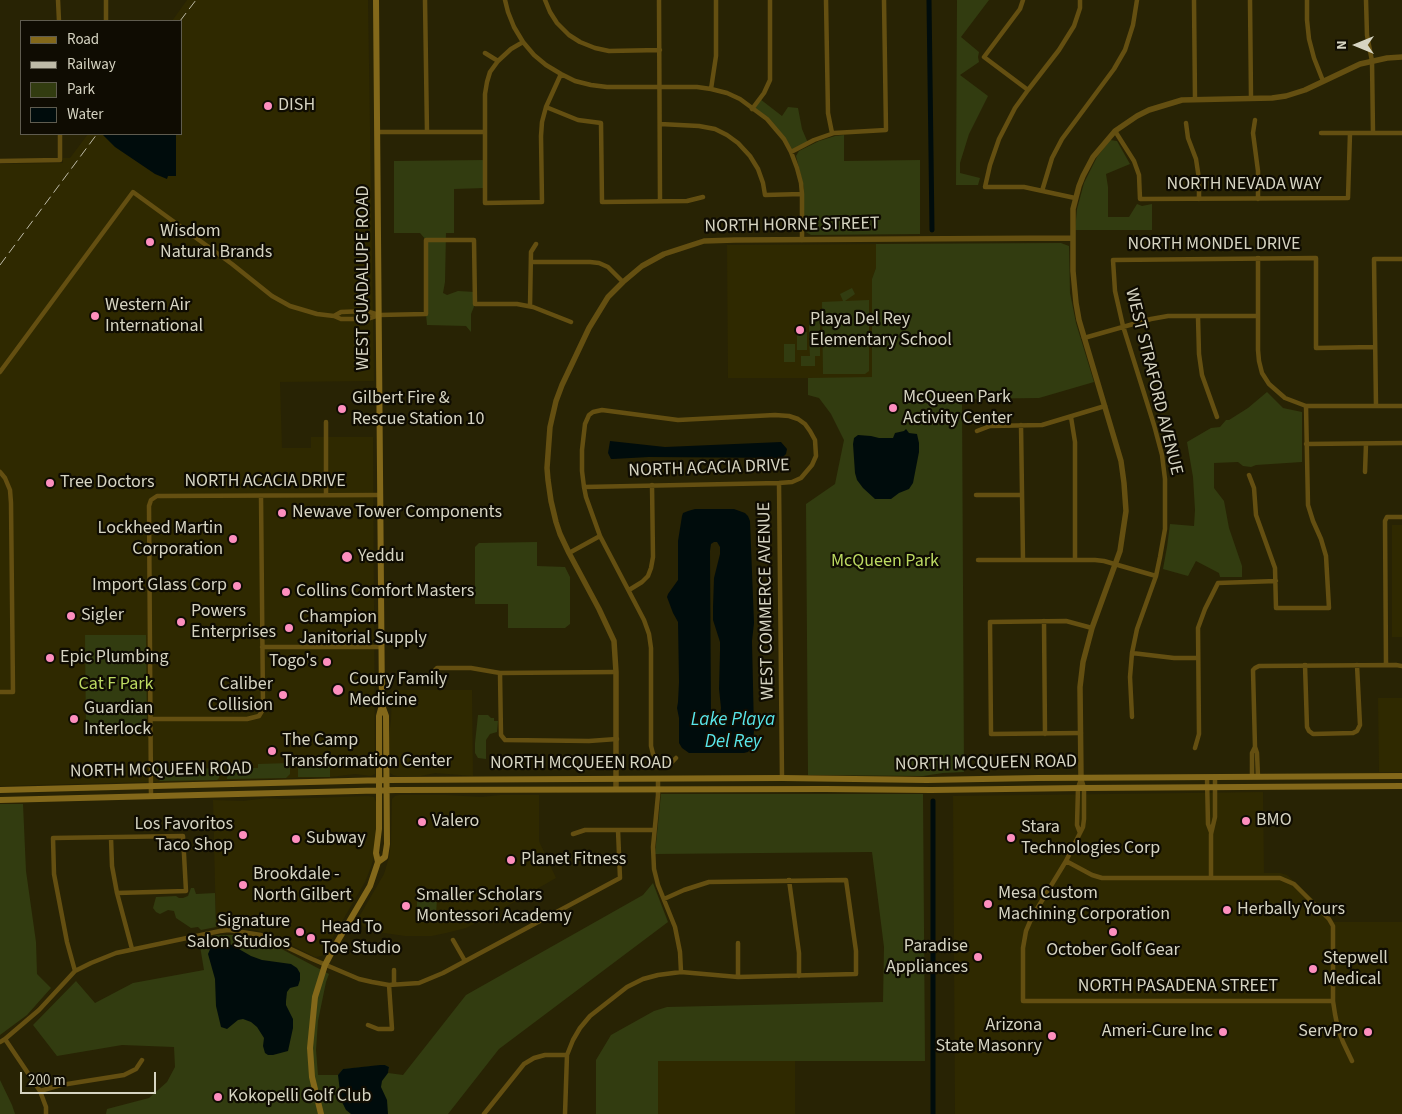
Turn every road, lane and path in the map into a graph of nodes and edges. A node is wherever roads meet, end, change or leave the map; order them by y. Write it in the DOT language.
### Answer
graph roads {
  1 [pos="58,0"];
  2 [pos="106,0"];
  3 [pos="376,0"];
  4 [pos="425,0"];
  5 [pos="505,0"];
  6 [pos="545,0"];
  7 [pos="659,0"];
  8 [pos="716,0"];
  9 [pos="770,0"];
  10 [pos="826,0"];
  11 [pos="884,0"];
  12 [pos="1023,0"];
  13 [pos="1080,0"];
  14 [pos="1137,0"];
  15 [pos="1194,0"];
  16 [pos="1250,0"];
  17 [pos="1306,0"];
  18 [pos="1366,0"];
  19 [pos="59,20"];
  20 [pos="106,20"];
  21 [pos="523,42"];
  22 [pos="660,50"];
  23 [pos="486,53"];
  24 [pos="1402,57"];
  25 [pos="498,60"];
  26 [pos="1372,61"];
  27 [pos="561,74"];
  28 [pos="1323,81"];
  29 [pos="660,87"];
  30 [pos="711,89"];
  31 [pos="1028,90"];
  32 [pos="1251,98"];
  33 [pos="1195,99"];
  34 [pos="546,107"];
  35 [pos="752,109"];
  36 [pos="1255,120"];
  37 [pos="1186,123"];
  38 [pos="660,124"];
  39 [pos="1115,131"];
  40 [pos="378,132"];
  41 [pos="427,132"];
  42 [pos="485,132"];
  43 [pos="832,133"];
  44 [pos="1321,133"];
  45 [pos="1350,133"];
  46 [pos="1374,133"];
  47 [pos="1402,133"];
  48 [pos="60,135"];
  49 [pos="791,152"];
  50 [pos="0,161"];
  51 [pos="1042,191"];
  52 [pos="802,194"];
  53 [pos="702,197"];
  54 [pos="1075,198"];
  55 [pos="1199,199"];
  56 [pos="1258,199"];
  57 [pos="660,201"];
  58 [pos="1072,238"];
  59 [pos="802,240"];
  60 [pos="536,244"];
  61 [pos="1258,258"];
  62 [pos="1402,259"];
  63 [pos="1113,260"];
  64 [pos="531,262"];
  65 [pos="623,282"];
  66 [pos="530,306"];
  67 [pos="379,315"];
  68 [pos="1258,316"];
  69 [pos="1198,317"];
  70 [pos="572,322"];
  71 [pos="1124,326"];
  72 [pos="1084,338"];
  73 [pos="1375,347"];
  74 [pos="0,372"];
  75 [pos="1105,406"];
  76 [pos="1306,406"];
  77 [pos="1376,406"];
  78 [pos="1402,406"];
  79 [pos="1070,417"];
  80 [pos="1217,417"];
  81 [pos="326,422"];
  82 [pos="1021,425"];
  83 [pos="977,431"];
  84 [pos="1306,444"];
  85 [pos="1366,444"];
  86 [pos="1402,444"];
  87 [pos="0,472"];
  88 [pos="1365,472"];
  89 [pos="1249,475"];
  90 [pos="779,483"];
  91 [pos="652,485"];
  92 [pos="584,487"];
  93 [pos="326,495"];
  94 [pos="380,495"];
  95 [pos="976,495"];
  96 [pos="1021,495"];
  97 [pos="261,496"];
  98 [pos="1402,517"];
  99 [pos="600,536"];
  100 [pos="569,553"];
  101 [pos="978,560"];
  102 [pos="1022,560"];
  103 [pos="1075,560"];
  104 [pos="1116,564"];
  105 [pos="1156,576"];
  106 [pos="1276,581"];
  107 [pos="629,590"];
  108 [pos="1044,621"];
  109 [pos="1092,628"];
  110 [pos="262,647"];
  111 [pos="381,647"];
  112 [pos="1132,653"];
  113 [pos="1198,658"];
  114 [pos="1305,665"];
  115 [pos="1357,665"];
  116 [pos="1386,665"];
  117 [pos="1402,666"];
  118 [pos="616,672"];
  119 [pos="500,673"];
  120 [pos="427,679"];
  121 [pos="0,692"];
  122 [pos="382,705"];
  123 [pos="1132,717"];
  124 [pos="151,719"];
  125 [pos="1081,733"];
  126 [pos="1045,734"];
  127 [pos="617,739"];
  128 [pos="1195,748"];
  129 [pos="676,758"];
  130 [pos="1344,776"];
  131 [pos="1402,776"];
  132 [pos="1207,777"];
  133 [pos="1215,777"];
  134 [pos="1255,777"];
  135 [pos="782,778"];
  136 [pos="825,778"];
  137 [pos="1082,778"];
  138 [pos="616,779"];
  139 [pos="658,779"];
  140 [pos="387,780"];
  141 [pos="510,780"];
  142 [pos="931,780"];
  143 [pos="379,781"];
  144 [pos="250,784"];
  145 [pos="151,786"];
  146 [pos="1402,786"];
  147 [pos="1211,787"];
  148 [pos="1344,787"];
  149 [pos="1081,788"];
  150 [pos="616,789"];
  151 [pos="657,789"];
  152 [pos="825,789"];
  153 [pos="0,790"];
  154 [pos="489,790"];
  155 [pos="931,790"];
  156 [pos="383,791"];
  157 [pos="250,794"];
  158 [pos="151,796"];
  159 [pos="0,800"];
  160 [pos="618,830"];
  161 [pos="654,830"];
  162 [pos="573,834"];
  163 [pos="111,838"];
  164 [pos="1066,861"];
  165 [pos="1211,878"];
  166 [pos="789,880"];
  167 [pos="117,893"];
  168 [pos="664,899"];
  169 [pos="454,940"];
  170 [pos="738,943"];
  171 [pos="132,949"];
  172 [pos="465,961"];
  173 [pos="326,965"];
  174 [pos="394,970"];
  175 [pos="75,971"];
  176 [pos="681,972"];
  177 [pos="799,976"];
  178 [pos="738,977"];
  179 [pos="392,984"];
  180 [pos="1333,1001"];
  181 [pos="368,1025"];
  182 [pos="2,1040"];
  183 [pos="567,1055"];
  184 [pos="142,1060"];
  185 [pos="1352,1061"];
  186 [pos="40,1091"];
  187 [pos="46,1114"];
  188 [pos="321,1114"];
  189 [pos="484,1114"];
  190 [pos="565,1114"];
  1 -- 19 [label="street"];
  2 -- 20 [label="street"];
  3 -- 40 [label="main road, WEST GUADALUPE ROAD"];
  4 -- 41 [label="street"];
  5 -- 21 [label="street"];
  6 -- 22 [label="street"];
  7 -- 22 [label="street"];
  8 -- 30 [label="street"];
  9 -- 35 [label="street"];
  10 -- 43 [label="street"];
  11 -- 43 [label="street"];
  12 -- 31 [label="street"];
  13 -- 31 [label="street"];
  14 -- 51 [label="street"];
  15 -- 33 [label="street"];
  16 -- 32 [label="street"];
  17 -- 28 [label="street"];
  18 -- 26 [label="street"];
  21 -- 25 [label="street"];
  21 -- 27 [label="street"];
  22 -- 29 [label="street"];
  23 -- 25 [label="street"];
  24 -- 26 [label="street"];
  25 -- 42 [label="street"];
  26 -- 28 [label="street"];
  26 -- 46 [label="street"];
  27 -- 29 [label="street"];
  27 -- 34 [label="street"];
  28 -- 32 [label="street"];
  29 -- 30 [label="street"];
  29 -- 38 [label="street"];
  30 -- 35 [label="street"];
  31 -- 51 [label="street"];
  32 -- 33 [label="street"];
  33 -- 39 [label="street"];
  34 -- 42 [label="street"];
  34 -- 57 [label="street"];
  35 -- 49 [label="street"];
  36 -- 56 [label="street"];
  37 -- 55 [label="street"];
  38 -- 52 [label="street"];
  38 -- 57 [label="street"];
  39 -- 54 [label="street"];
  39 -- 55 [label="street, NORTH NEVADA WAY"];
  40 -- 41 [label="street"];
  40 -- 67 [label="main road, WEST GUADALUPE ROAD"];
  41 -- 42 [label="street"];
  43 -- 49 [label="street"];
  44 -- 45 [label="street"];
  45 -- 46 [label="street"];
  45 -- 56 [label="street, NORTH NEVADA WAY"];
  46 -- 47 [label="street"];
  48 -- 50 [label="street"];
  49 -- 52 [label="street"];
  51 -- 54 [label="street"];
  52 -- 59 [label="street"];
  53 -- 57 [label="street"];
  54 -- 58 [label="street"];
  55 -- 56 [label="street, NORTH NEVADA WAY"];
  58 -- 59 [label="street, NORTH HORNE STREET"];
  58 -- 72 [label="street"];
  59 -- 65 [label="street, NORTH HORNE STREET"];
  60 -- 64 [label="street"];
  61 -- 63 [label="street, NORTH MONDEL DRIVE"];
  61 -- 68 [label="street"];
  61 -- 73 [label="street, NORTH MONDEL DRIVE"];
  62 -- 73 [label="street"];
  63 -- 71 [label="street, WEST STRAFORD AVENUE"];
  64 -- 65 [label="street"];
  64 -- 66 [label="street"];
  65 -- 100 [label="street, NORTH HORNE STREET"];
  66 -- 67 [label="street"];
  66 -- 70 [label="street"];
  67 -- 74 [label="street"];
  67 -- 94 [label="main road, WEST GUADALUPE ROAD"];
  68 -- 69 [label="street"];
  68 -- 76 [label="street"];
  69 -- 71 [label="street"];
  69 -- 80 [label="street"];
  71 -- 72 [label="street"];
  71 -- 105 [label="street, WEST STRAFORD AVENUE"];
  72 -- 75 [label="street"];
  73 -- 77 [label="street"];
  75 -- 79 [label="street"];
  75 -- 104 [label="street"];
  76 -- 77 [label="street"];
  76 -- 84 [label="street"];
  77 -- 78 [label="street"];
  79 -- 82 [label="street"];
  79 -- 103 [label="street"];
  81 -- 93 [label="street"];
  82 -- 83 [label="street"];
  82 -- 96 [label="street"];
  84 -- 85 [label="street"];
  84 -- 106 [label="street"];
  85 -- 86 [label="street"];
  85 -- 88 [label="street"];
  87 -- 121 [label="street"];
  89 -- 106 [label="street"];
  90 -- 91 [label="street, NORTH ACACIA DRIVE"];
  90 -- 92 [label="street, NORTH ACACIA DRIVE"];
  90 -- 135 [label="street, WEST COMMERCE AVENUE"];
  91 -- 92 [label="street, NORTH ACACIA DRIVE"];
  91 -- 107 [label="street"];
  92 -- 99 [label="street"];
  93 -- 94 [label="street, NORTH ACACIA DRIVE"];
  93 -- 97 [label="street, NORTH ACACIA DRIVE"];
  94 -- 111 [label="main road, WEST GUADALUPE ROAD"];
  95 -- 96 [label="street"];
  96 -- 102 [label="street"];
  97 -- 110 [label="street"];
  97 -- 124 [label="street, NORTH ACACIA DRIVE"];
  98 -- 116 [label="street"];
  99 -- 100 [label="street"];
  99 -- 107 [label="street"];
  100 -- 118 [label="street, NORTH HORNE STREET"];
  101 -- 102 [label="street"];
  102 -- 103 [label="street"];
  103 -- 104 [label="street"];
  104 -- 105 [label="street"];
  104 -- 109 [label="street"];
  105 -- 112 [label="street, WEST STRAFORD AVENUE"];
  106 -- 113 [label="street"];
  107 -- 129 [label="street"];
  108 -- 109 [label="street"];
  108 -- 126 [label="street"];
  108 -- 126 [label="street"];
  109 -- 125 [label="street"];
  110 -- 111 [label="street"];
  110 -- 124 [label="street"];
  111 -- 122 [label="main road, WEST GUADALUPE ROAD"];
  112 -- 113 [label="street"];
  112 -- 123 [label="street, WEST STRAFORD AVENUE"];
  113 -- 128 [label="street"];
  114 -- 115 [label="street"];
  114 -- 115 [label="street"];
  114 -- 134 [label="street"];
  115 -- 116 [label="street"];
  116 -- 117 [label="street"];
  118 -- 119 [label="street"];
  118 -- 127 [label="street, NORTH HORNE STREET"];
  119 -- 120 [label="street"];
  119 -- 127 [label="street"];
  122 -- 140 [label="main road, WEST GUADALUPE ROAD"];
  122 -- 143 [label="main road, WEST GUADALUPE ROAD"];
  124 -- 145 [label="street"];
  125 -- 126 [label="street"];
  125 -- 137 [label="street"];
  127 -- 138 [label="street, NORTH HORNE STREET"];
  130 -- 131 [label="main road, NORTH MCQUEEN ROAD"];
  130 -- 134 [label="main road, NORTH MCQUEEN ROAD"];
  130 -- 148 [label="main road"];
  132 -- 133 [label="main road, NORTH MCQUEEN ROAD"];
  132 -- 137 [label="main road, NORTH MCQUEEN ROAD"];
  132 -- 147 [label="street"];
  133 -- 134 [label="main road, NORTH MCQUEEN ROAD"];
  133 -- 147 [label="street"];
  135 -- 136 [label="main road, NORTH MCQUEEN ROAD"];
  135 -- 139 [label="main road, NORTH MCQUEEN ROAD"];
  136 -- 142 [label="main road, NORTH MCQUEEN ROAD"];
  136 -- 152 [label="main road"];
  137 -- 142 [label="main road, NORTH MCQUEEN ROAD"];
  137 -- 149 [label="street"];
  138 -- 139 [label="main road, NORTH MCQUEEN ROAD"];
  138 -- 141 [label="main road, NORTH MCQUEEN ROAD"];
  138 -- 150 [label="street, NORTH HORNE STREET"];
  139 -- 151 [label="street"];
  140 -- 141 [label="main road, NORTH MCQUEEN ROAD"];
  140 -- 143 [label="main road, NORTH MCQUEEN ROAD"];
  140 -- 156 [label="main road, WEST GUADALUPE ROAD"];
  141 -- 154 [label="main road"];
  142 -- 155 [label="main road"];
  143 -- 144 [label="main road, NORTH MCQUEEN ROAD"];
  143 -- 156 [label="main road, WEST GUADALUPE ROAD"];
  144 -- 145 [label="main road, NORTH MCQUEEN ROAD"];
  144 -- 157 [label="main road"];
  145 -- 153 [label="main road, NORTH MCQUEEN ROAD"];
  145 -- 158 [label="street"];
  146 -- 148 [label="main road, NORTH MCQUEEN ROAD"];
  147 -- 148 [label="main road, NORTH MCQUEEN ROAD"];
  147 -- 149 [label="main road, NORTH MCQUEEN ROAD"];
  147 -- 165 [label="street"];
  149 -- 155 [label="main road, NORTH MCQUEEN ROAD"];
  149 -- 164 [label="street"];
  150 -- 151 [label="main road, NORTH MCQUEEN ROAD"];
  150 -- 154 [label="main road, NORTH MCQUEEN ROAD"];
  151 -- 152 [label="main road, NORTH MCQUEEN ROAD"];
  151 -- 161 [label="street"];
  152 -- 155 [label="main road, NORTH MCQUEEN ROAD"];
  154 -- 156 [label="main road, NORTH MCQUEEN ROAD"];
  156 -- 157 [label="main road, NORTH MCQUEEN ROAD"];
  156 -- 173 [label="main road, WEST GUADALUPE ROAD"];
  157 -- 158 [label="main road, NORTH MCQUEEN ROAD"];
  158 -- 159 [label="main road, NORTH MCQUEEN ROAD"];
  160 -- 161 [label="street"];
  160 -- 162 [label="street"];
  160 -- 172 [label="street"];
  161 -- 168 [label="street"];
  163 -- 167 [label="street"];
  163 -- 167 [label="street"];
  163 -- 175 [label="street"];
  164 -- 165 [label="street"];
  164 -- 180 [label="street, NORTH PASADENA STREET"];
  165 -- 180 [label="street"];
  166 -- 168 [label="street"];
  166 -- 177 [label="street"];
  166 -- 177 [label="street"];
  167 -- 171 [label="street"];
  168 -- 176 [label="street"];
  169 -- 172 [label="street"];
  170 -- 178 [label="street"];
  171 -- 173 [label="street"];
  171 -- 175 [label="street"];
  172 -- 179 [label="street"];
  173 -- 179 [label="street"];
  173 -- 188 [label="main road, WEST GUADALUPE ROAD"];
  174 -- 179 [label="street"];
  175 -- 182 [label="street"];
  176 -- 178 [label="street"];
  176 -- 183 [label="street"];
  177 -- 178 [label="street"];
  179 -- 181 [label="street"];
  180 -- 185 [label="street"];
  182 -- 186 [label="street"];
  183 -- 189 [label="street"];
  183 -- 190 [label="street"];
  184 -- 186 [label="street"];
  186 -- 187 [label="street"];
}
